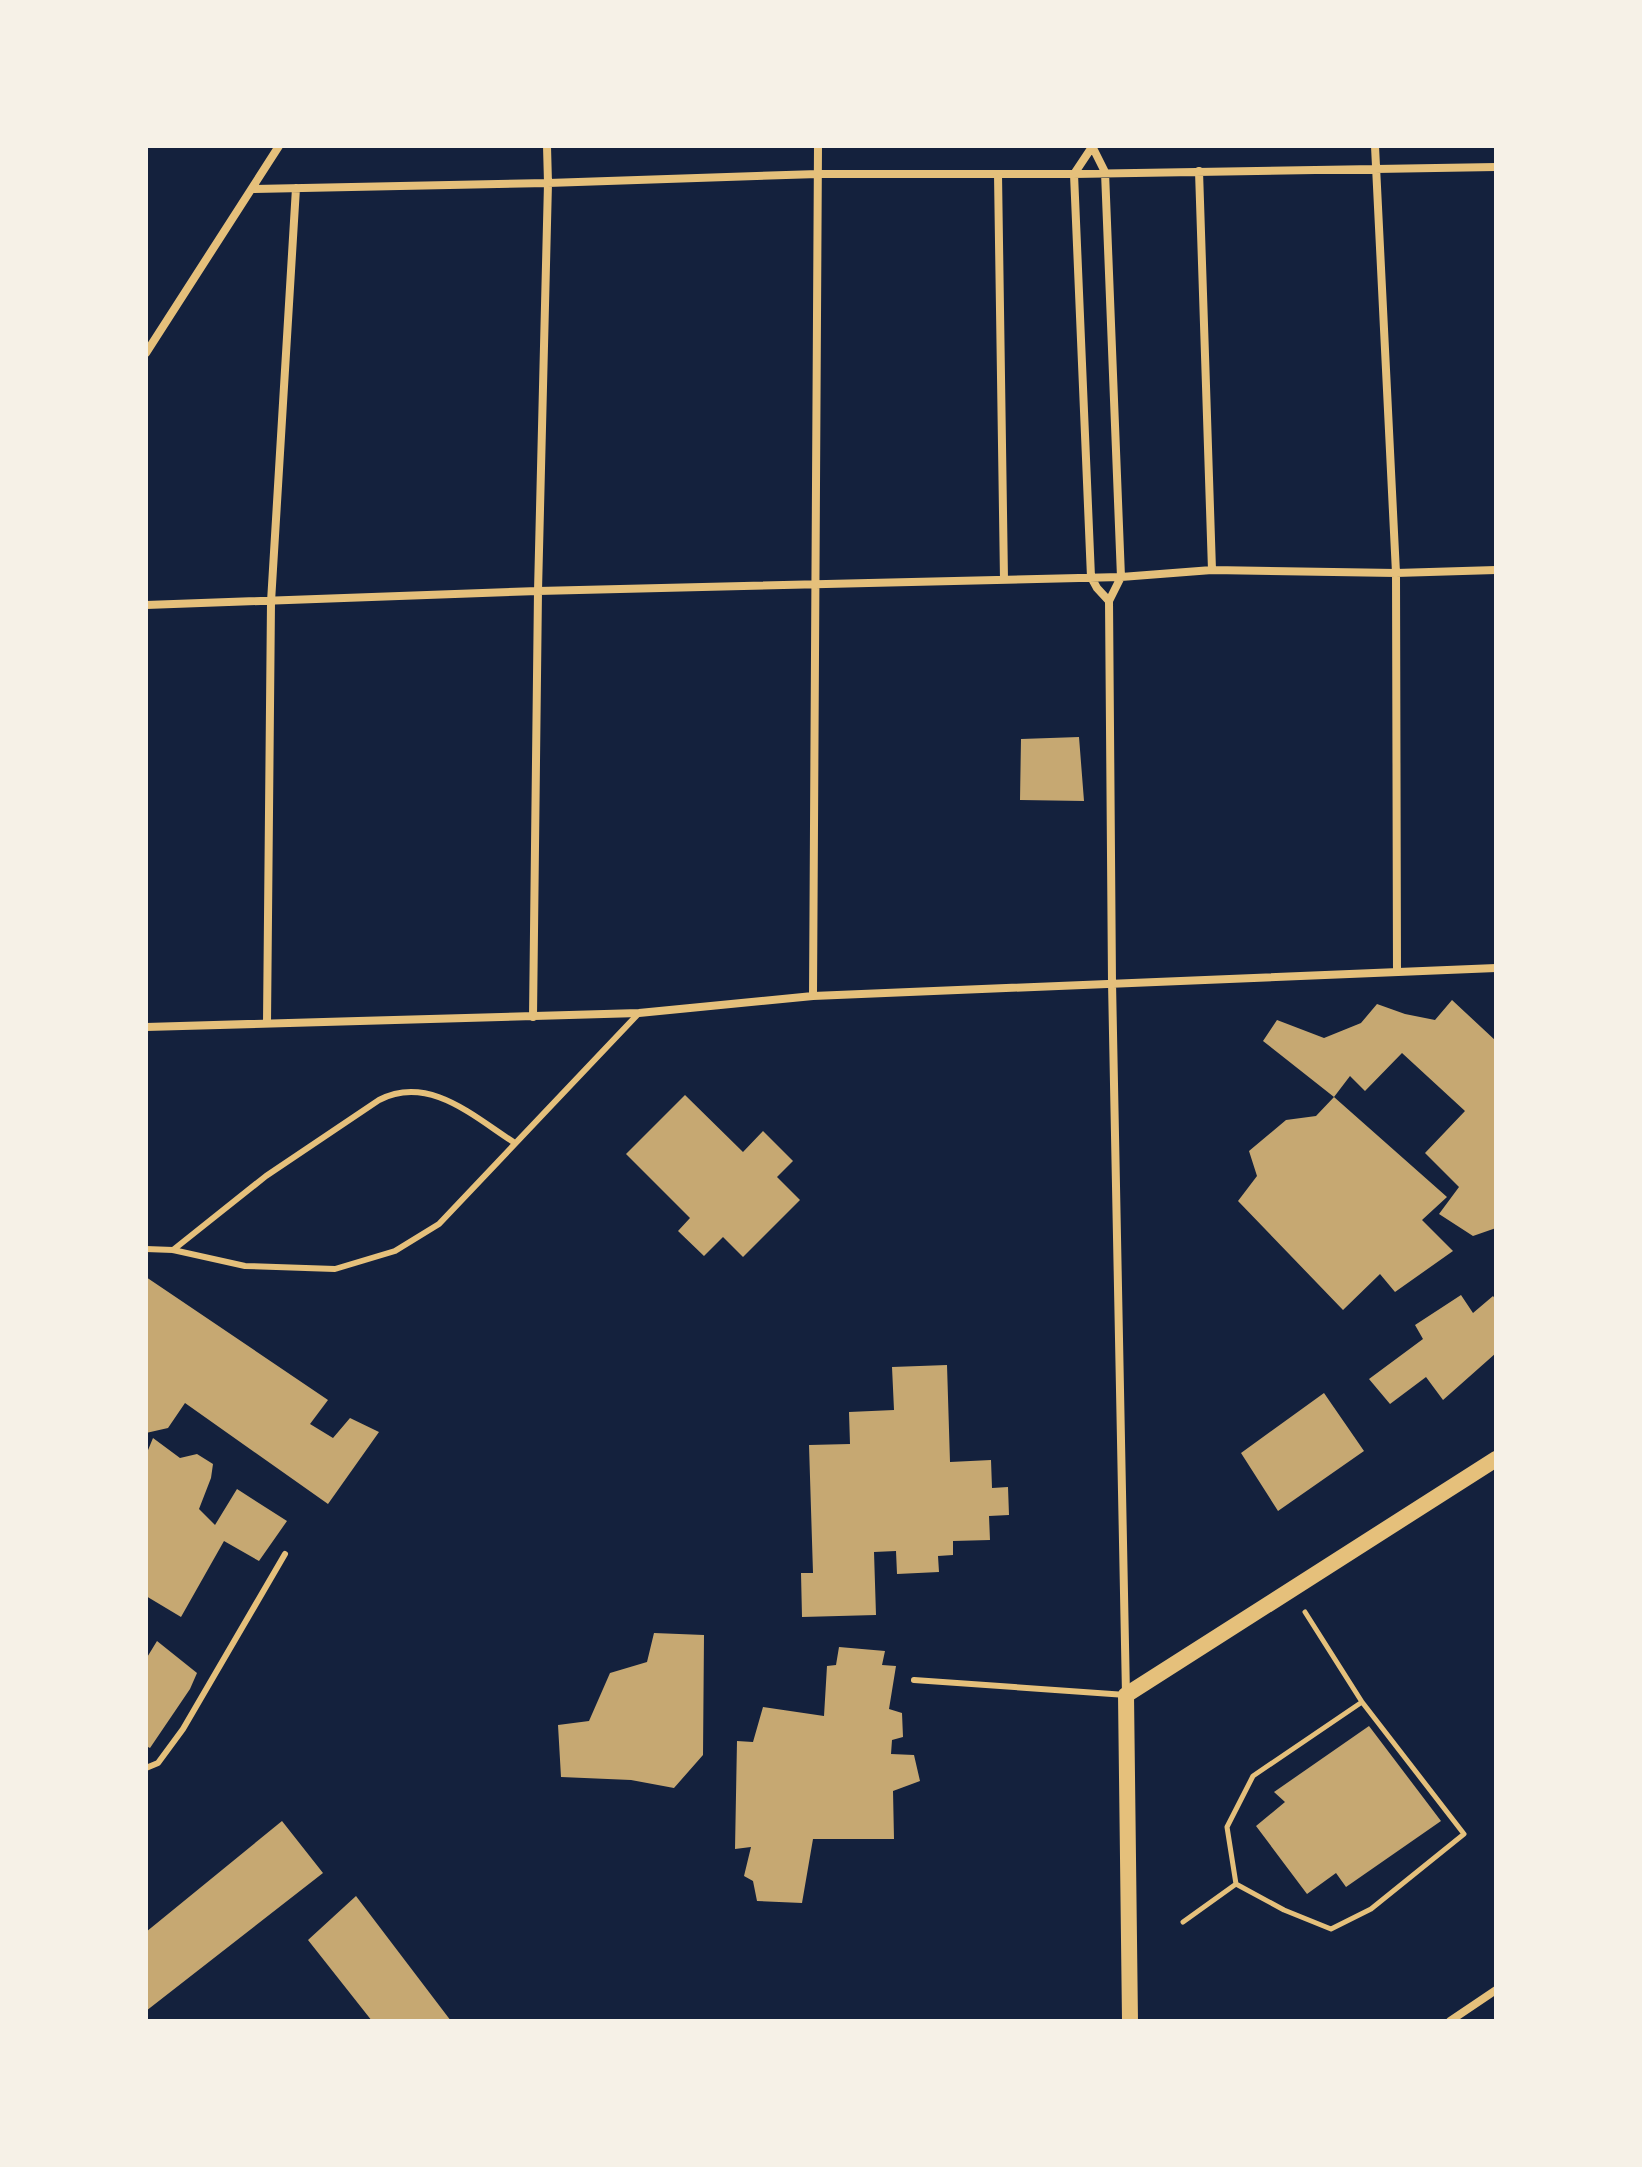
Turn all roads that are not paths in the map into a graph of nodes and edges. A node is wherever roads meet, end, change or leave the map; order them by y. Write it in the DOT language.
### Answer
graph roads {
  1 [pos="279,146"];
  2 [pos="547,146"];
  3 [pos="818,146"];
  4 [pos="1375,146"];
  5 [pos="1092,147"];
  6 [pos="1496,167"];
  7 [pos="1375,168"];
  8 [pos="1199,171"];
  9 [pos="1105,172"];
  10 [pos="818,174"];
  11 [pos="998,174"];
  12 [pos="1074,174"];
  13 [pos="548,183"];
  14 [pos="296,188"];
  15 [pos="252,189"];
  16 [pos="146,353"];
  17 [pos="1212,570"];
  18 [pos="1496,570"];
  19 [pos="1396,573"];
  20 [pos="1091,577"];
  21 [pos="1121,577"];
  22 [pos="1004,580"];
  23 [pos="816,585"];
  24 [pos="538,591"];
  25 [pos="1109,601"];
  26 [pos="271,602"];
  27 [pos="146,605"];
  28 [pos="1496,968"];
  29 [pos="1397,972"];
  30 [pos="1112,982"];
  31 [pos="813,996"];
  32 [pos="639,1013"];
  33 [pos="533,1017"];
  34 [pos="267,1023"];
  35 [pos="146,1027"];
  36 [pos="515,1143"];
  37 [pos="146,1249"];
  38 [pos="173,1250"];
  39 [pos="1496,1459"];
  40 [pos="285,1554"];
  41 [pos="914,1680"];
  42 [pos="1126,1695"];
  43 [pos="146,1768"];
  44 [pos="1496,1990"];
  45 [pos="1130,2021"];
  46 [pos="1450,2021"];
  1 -- 15 [label="street"];
  2 -- 13 [label="street"];
  3 -- 10 [label="street"];
  4 -- 7 [label="street"];
  5 -- 9 [label="street"];
  5 -- 12 [label="street"];
  6 -- 7 [label="street"];
  7 -- 8 [label="street"];
  7 -- 19 [label="street"];
  8 -- 9 [label="street"];
  8 -- 17 [label="street"];
  9 -- 12 [label="street"];
  9 -- 21 [label="street"];
  10 -- 11 [label="street"];
  10 -- 13 [label="street"];
  10 -- 23 [label="street"];
  11 -- 12 [label="street"];
  11 -- 22 [label="street"];
  12 -- 20 [label="street"];
  13 -- 14 [label="street"];
  13 -- 24 [label="street"];
  14 -- 15 [label="street"];
  14 -- 26 [label="street"];
  15 -- 16 [label="street"];
  17 -- 19 [label="street"];
  17 -- 21 [label="street"];
  18 -- 19 [label="street"];
  19 -- 29 [label="street"];
  20 -- 21 [label="street"];
  20 -- 22 [label="street"];
  20 -- 25 [label="street"];
  21 -- 25 [label="street"];
  22 -- 23 [label="street"];
  23 -- 24 [label="street"];
  23 -- 31 [label="street"];
  24 -- 26 [label="street"];
  24 -- 33 [label="street"];
  25 -- 30 [label="street"];
  26 -- 27 [label="street"];
  26 -- 34 [label="street"];
  28 -- 29 [label="street"];
  29 -- 30 [label="street"];
  30 -- 31 [label="street"];
  30 -- 42 [label="street"];
  31 -- 32 [label="street"];
  32 -- 33 [label="street"];
  32 -- 36 [label="lane"];
  33 -- 34 [label="street"];
  34 -- 35 [label="street"];
  36 -- 38 [label="lane"];
  36 -- 38 [label="lane"];
  37 -- 38 [label="lane"];
  39 -- 42 [label="main road"];
  40 -- 43 [label="lane"];
  41 -- 42 [label="lane"];
  42 -- 45 [label="main road"];
  44 -- 46 [label="street"];
}
